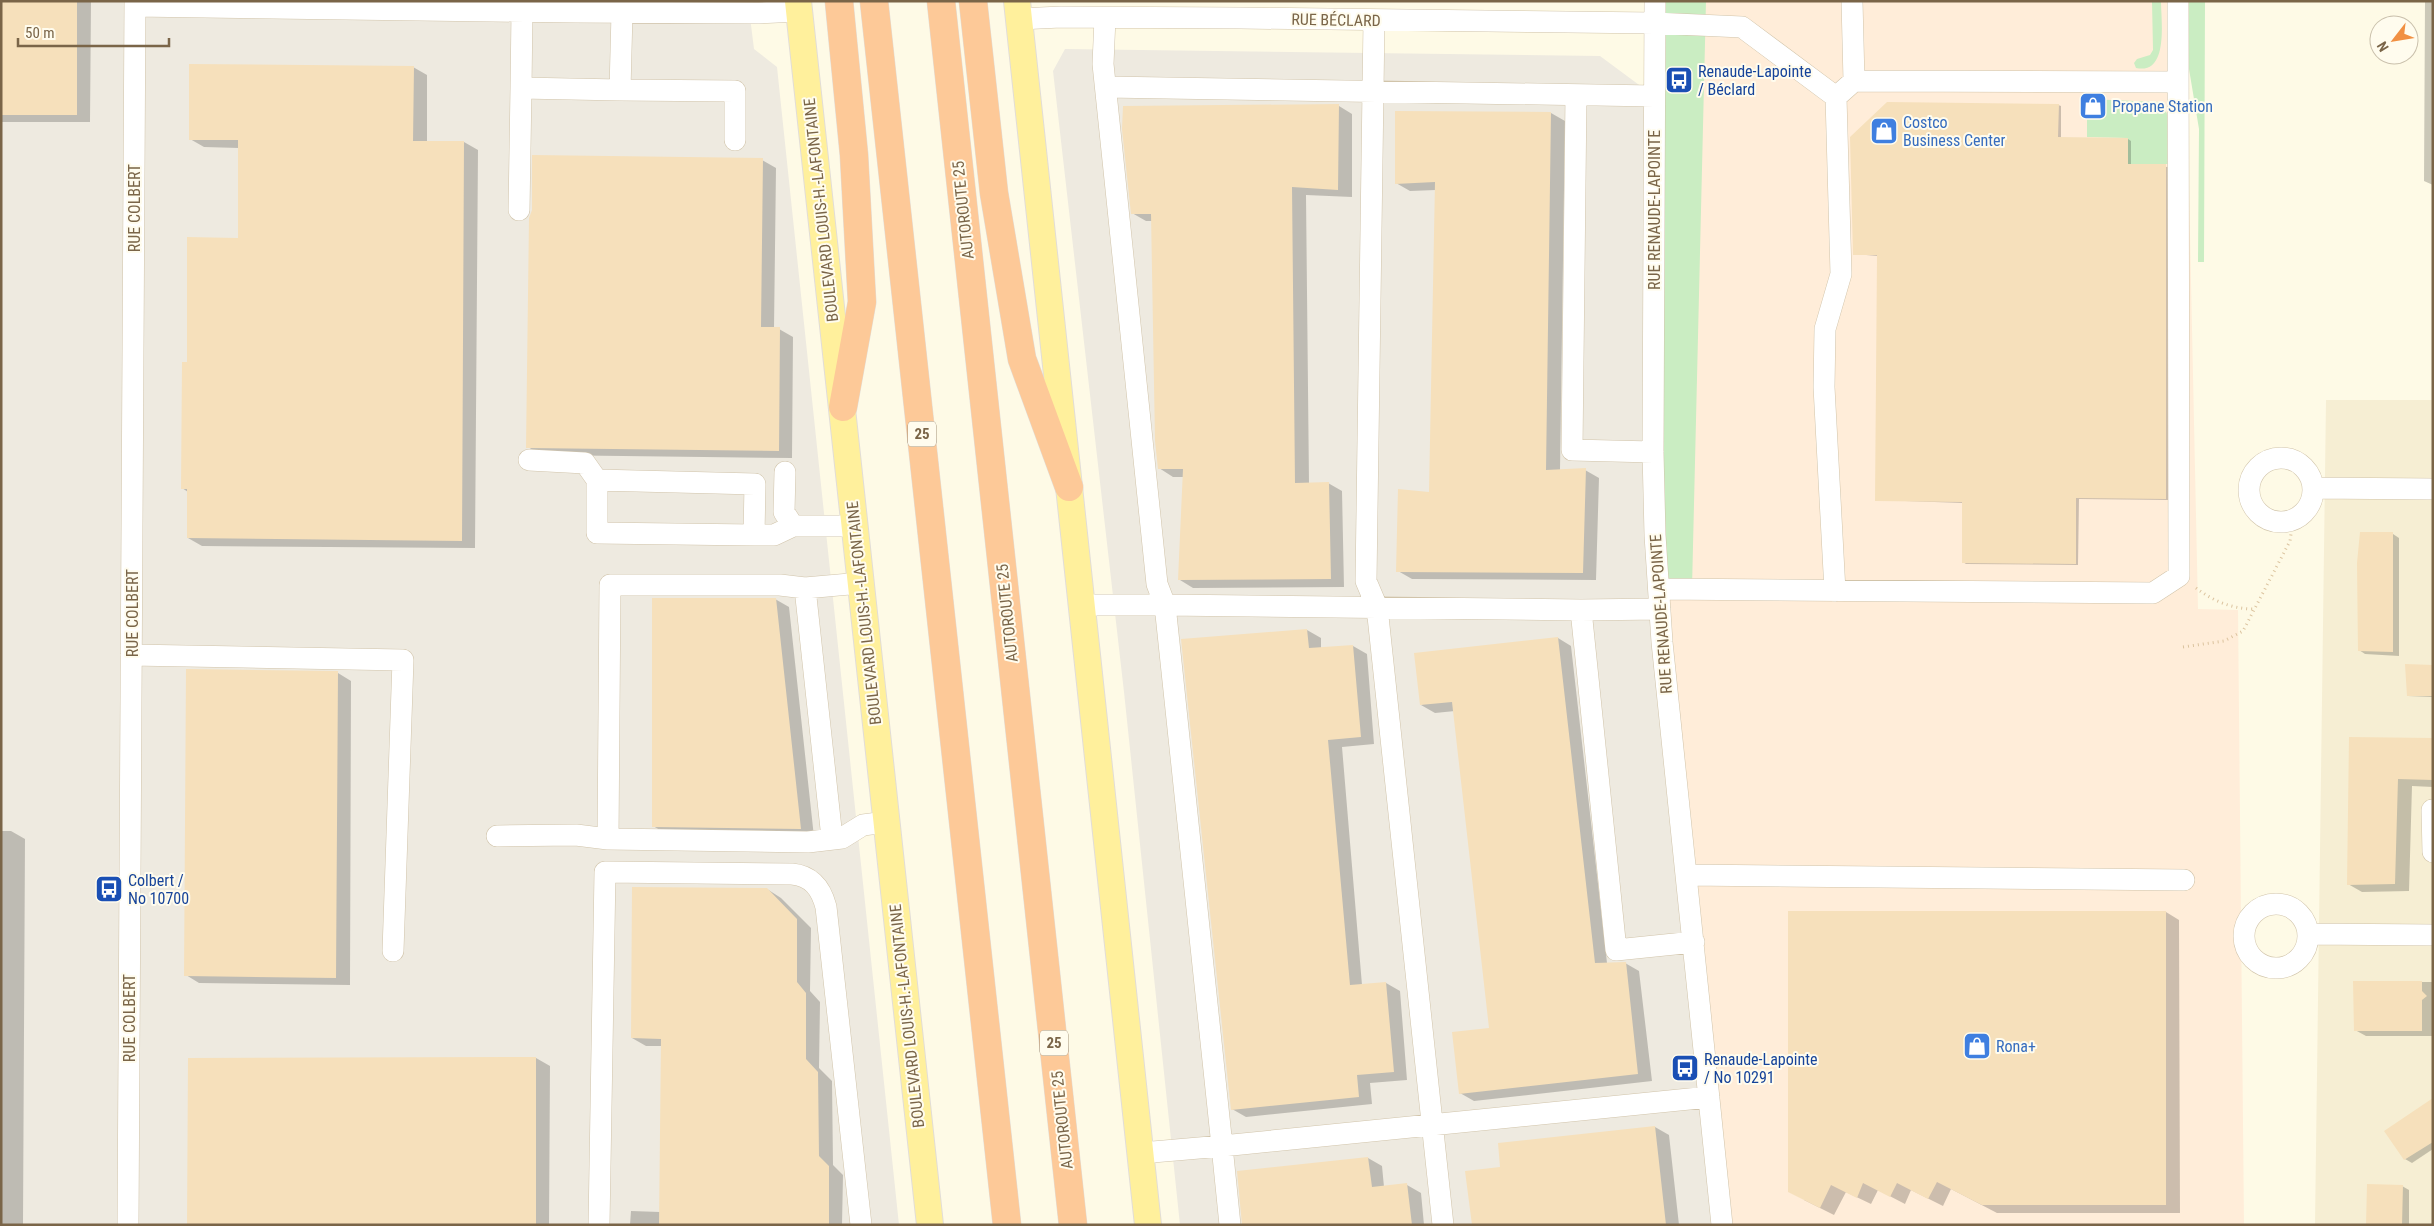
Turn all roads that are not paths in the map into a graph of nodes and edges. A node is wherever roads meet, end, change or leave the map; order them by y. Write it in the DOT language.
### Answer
graph roads {
  1 [pos="839,1"];
  2 [pos="874,1"];
  3 [pos="940,1"];
  4 [pos="973,1"];
  5 [pos="1655,1"];
  6 [pos="1852,1"];
  7 [pos="2178,1"];
  8 [pos="135,3"];
  9 [pos="334,5"];
  10 [pos="798,6"];
  11 [pos="574,7"];
  12 [pos="697,7"];
  13 [pos="608,9"];
  14 [pos="1018,10"];
  15 [pos="1175,10"];
  16 [pos="1285,10"];
  17 [pos="522,12"];
  18 [pos="1093,12"];
  19 [pos="1374,20"];
  20 [pos="1654,23"];
  21 [pos="1854,82"];
  22 [pos="2178,82"];
  23 [pos="1106,87"];
  24 [pos="521,88"];
  25 [pos="620,90"];
  26 [pos="1374,91"];
  27 [pos="1576,95"];
  28 [pos="1654,96"];
  29 [pos="1836,97"];
  30 [pos="735,140"];
  31 [pos="519,210"];
  32 [pos="843,407"];
  33 [pos="1653,452"];
  34 [pos="529,460"];
  35 [pos="784,472"];
  36 [pos="597,480"];
  37 [pos="1069,487"];
  38 [pos="2313,488"];
  39 [pos="2433,488"];
  40 [pos="793,526"];
  41 [pos="855,526"];
  42 [pos="754,535"];
  43 [pos="861,583"];
  44 [pos="805,588"];
  45 [pos="1835,591"];
  46 [pos="1660,599"];
  47 [pos="1082,605"];
  48 [pos="1165,605"];
  49 [pos="1377,608"];
  50 [pos="1581,610"];
  51 [pos="131,655"];
  52 [pos="2432,810"];
  53 [pos="886,822"];
  54 [pos="497,836"];
  55 [pos="832,838"];
  56 [pos="608,839"];
  57 [pos="2433,852"];
  58 [pos="1687,875"];
  59 [pos="2184,880"];
  60 [pos="2309,934"];
  61 [pos="2433,935"];
  62 [pos="1694,942"];
  63 [pos="393,952"];
  64 [pos="1709,1097"];
  65 [pos="1432,1125"];
  66 [pos="1222,1146"];
  67 [pos="1140,1153"];
  68 [pos="128,1225"];
  69 [pos="599,1225"];
  70 [pos="861,1225"];
  71 [pos="930,1225"];
  72 [pos="1007,1225"];
  73 [pos="1073,1225"];
  74 [pos="1148,1225"];
  75 [pos="1230,1225"];
  76 [pos="1443,1225"];
  77 [pos="1722,1225"];
  1 -- 32 [label="highway"];
  2 -- 72 [label="highway, 25"];
  3 -- 73 [label="highway, AUTOROUTE 25 / 25"];
  4 -- 37 [label="highway"];
  5 -- 20 [label="street, RUE RENAUDE-LAPOINTE"];
  6 -- 21 [label="street"];
  7 -- 22 [label="street"];
  8 -- 9 [label="street"];
  8 -- 51 [label="street, RUE COLBERT"];
  9 -- 17 [label="street"];
  10 -- 12 [label="street"];
  10 -- 32 [label="main road, BOULEVARD LOUIS-H.-LAFONTAINE"];
  11 -- 13 [label="street"];
  11 -- 17 [label="street"];
  12 -- 13 [label="street"];
  13 -- 25 [label="street"];
  14 -- 18 [label="street, RUE BÉCLARD"];
  14 -- 37 [label="main road"];
  15 -- 16 [label="street, RUE BÉCLARD"];
  15 -- 18 [label="street, RUE BÉCLARD"];
  16 -- 19 [label="street, RUE BÉCLARD"];
  17 -- 24 [label="street"];
  18 -- 23 [label="street"];
  19 -- 20 [label="street, RUE BÉCLARD"];
  19 -- 26 [label="street"];
  20 -- 28 [label="street, RUE RENAUDE-LAPOINTE"];
  20 -- 29 [label="street, RUE BÉCLARD"];
  21 -- 22 [label="street"];
  21 -- 29 [label="street"];
  22 -- 45 [label="street"];
  23 -- 26 [label="street"];
  23 -- 48 [label="street"];
  24 -- 25 [label="street"];
  24 -- 31 [label="street"];
  25 -- 30 [label="street"];
  26 -- 27 [label="street"];
  26 -- 49 [label="street"];
  27 -- 28 [label="street"];
  27 -- 33 [label="street"];
  28 -- 33 [label="street, RUE RENAUDE-LAPOINTE"];
  29 -- 45 [label="street"];
  32 -- 41 [label="main road, BOULEVARD LOUIS-H.-LAFONTAINE"];
  33 -- 46 [label="street, RUE RENAUDE-LAPOINTE"];
  34 -- 36 [label="street"];
  35 -- 40 [label="street"];
  36 -- 42 [label="street"];
  36 -- 42 [label="street"];
  37 -- 47 [label="main road"];
  38 -- 38 [label="street"];
  38 -- 39 [label="street"];
  40 -- 41 [label="street"];
  40 -- 42 [label="street"];
  41 -- 43 [label="main road, BOULEVARD LOUIS-H.-LAFONTAINE"];
  43 -- 44 [label="street"];
  43 -- 53 [label="main road, BOULEVARD LOUIS-H.-LAFONTAINE"];
  44 -- 55 [label="street"];
  44 -- 56 [label="street"];
  45 -- 46 [label="street"];
  46 -- 50 [label="street"];
  46 -- 58 [label="street, RUE RENAUDE-LAPOINTE"];
  47 -- 48 [label="street"];
  47 -- 67 [label="main road"];
  48 -- 49 [label="street"];
  48 -- 66 [label="street"];
  49 -- 50 [label="street"];
  49 -- 65 [label="street"];
  50 -- 62 [label="street"];
  51 -- 63 [label="street"];
  51 -- 68 [label="street, RUE COLBERT"];
  52 -- 57 [label="street"];
  53 -- 55 [label="street"];
  53 -- 71 [label="main road, BOULEVARD LOUIS-H.-LAFONTAINE"];
  54 -- 56 [label="street"];
  55 -- 56 [label="street"];
  58 -- 59 [label="street"];
  58 -- 62 [label="street, RUE RENAUDE-LAPOINTE"];
  60 -- 61 [label="street"];
  62 -- 64 [label="street, RUE RENAUDE-LAPOINTE"];
  64 -- 65 [label="street"];
  64 -- 77 [label="street, RUE RENAUDE-LAPOINTE"];
  65 -- 66 [label="street"];
  65 -- 76 [label="street"];
  66 -- 67 [label="street"];
  66 -- 75 [label="street"];
  67 -- 74 [label="main road"];
  69 -- 70 [label="street"];
}
